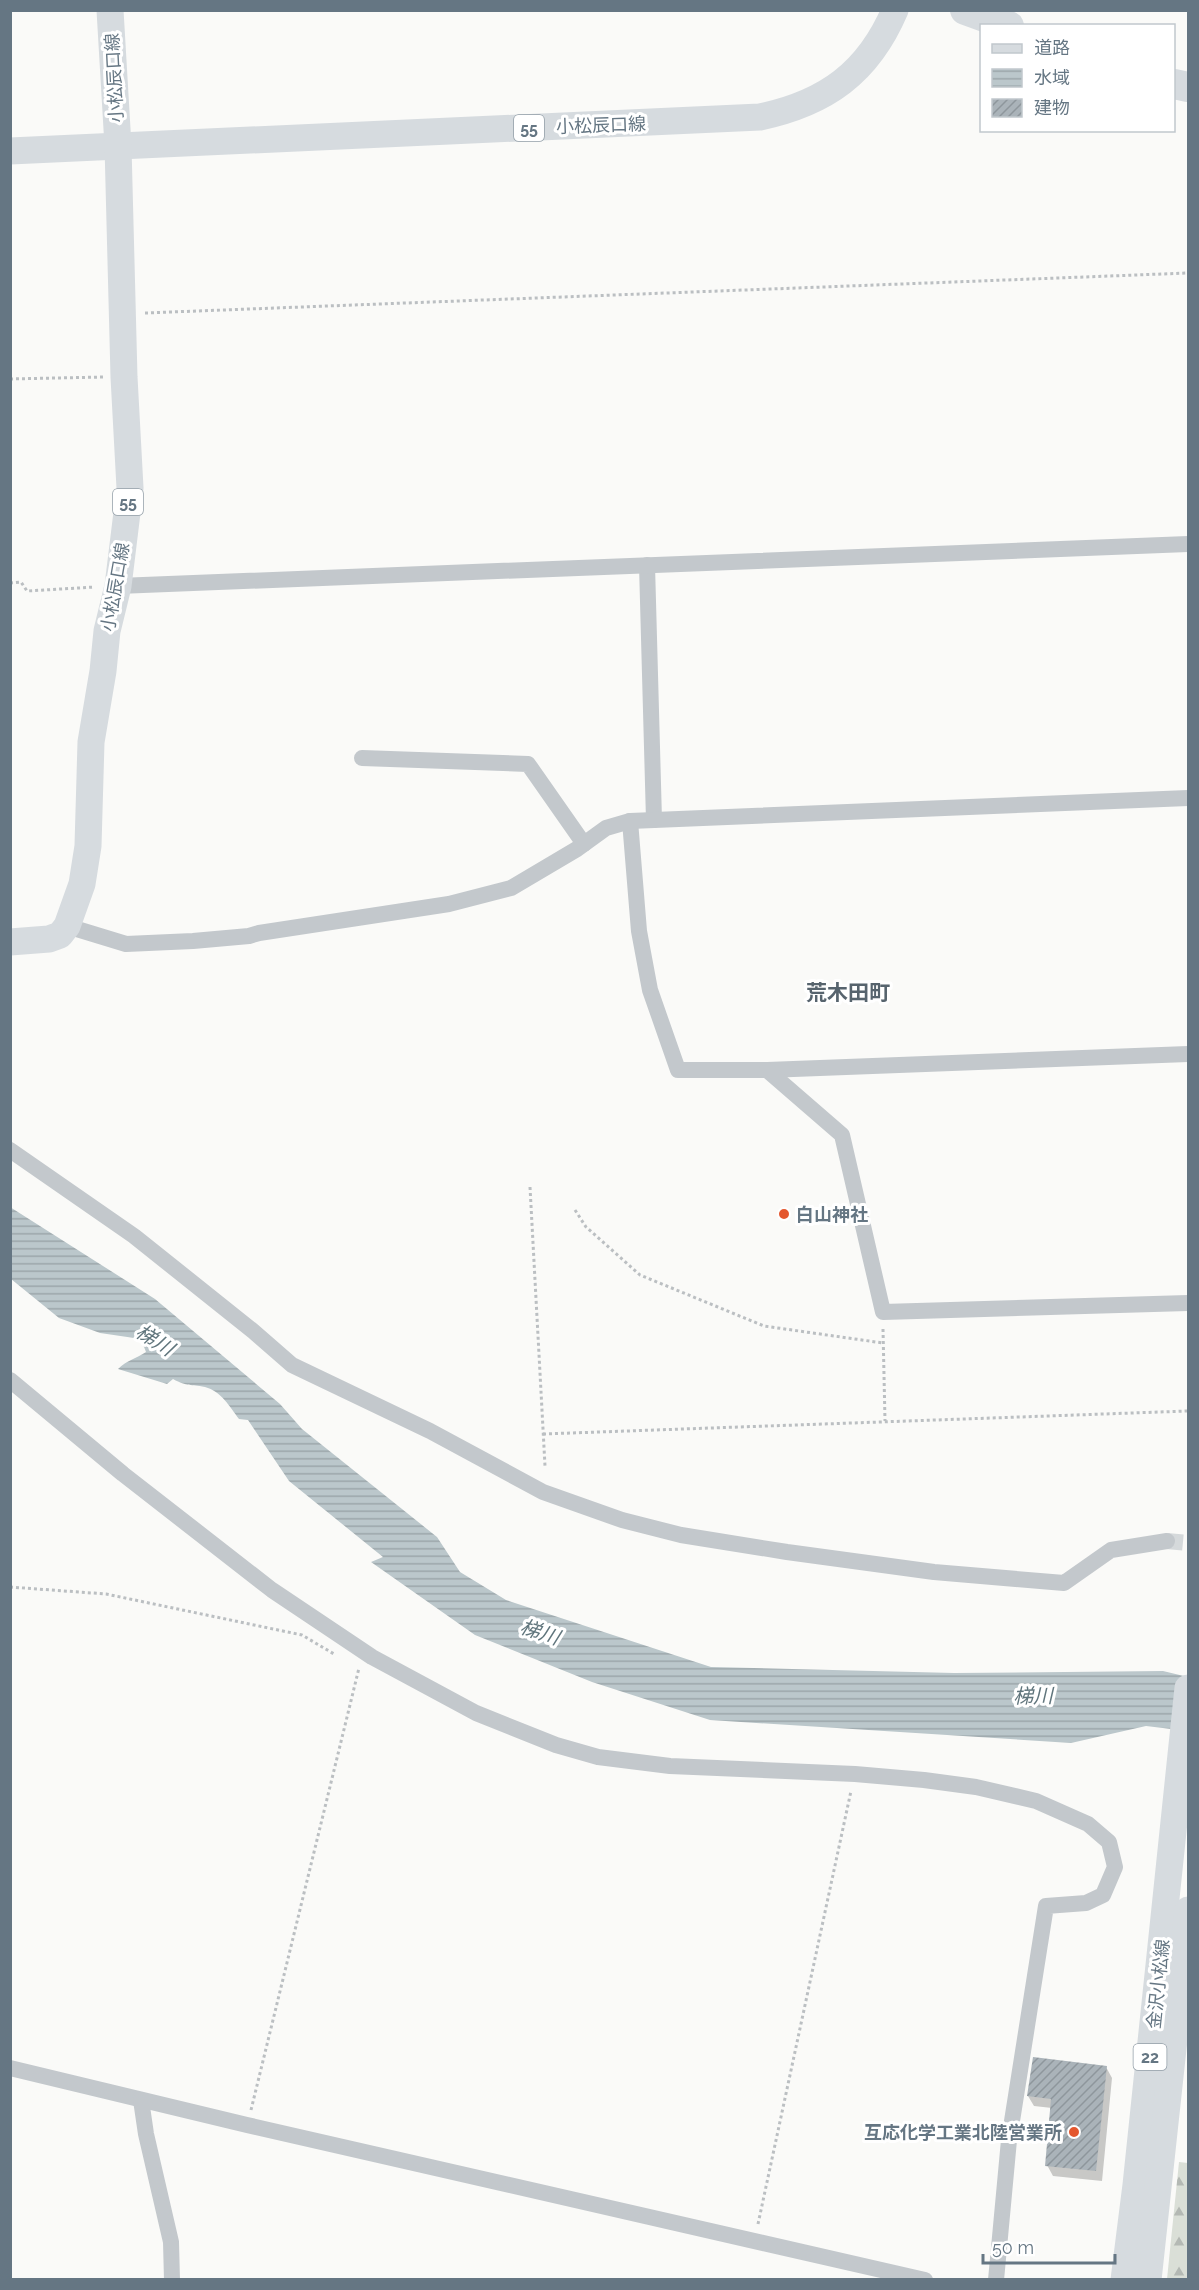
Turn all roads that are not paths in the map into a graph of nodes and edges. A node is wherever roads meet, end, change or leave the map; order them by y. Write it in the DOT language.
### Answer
graph roads {
  1 [pos="110,10"];
  2 [pos="895,10"];
  3 [pos="965,10"];
  4 [pos="1004,24"];
  5 [pos="118,146"];
  6 [pos="10,151"];
  7 [pos="1188,544"];
  8 [pos="647,565"];
  9 [pos="118,586"];
  10 [pos="362,758"];
  11 [pos="1188,798"];
  12 [pos="654,820"];
  13 [pos="630,821"];
  14 [pos="584,844"];
  15 [pos="67,926"];
  16 [pos="10,942"];
  17 [pos="1188,1054"];
  18 [pos="767,1070"];
  19 [pos="10,1150"];
  20 [pos="1188,1303"];
  21 [pos="10,1380"];
  22 [pos="1167,1541"];
  23 [pos="1188,1688"];
  24 [pos="1188,1910"];
  25 [pos="10,2068"];
  26 [pos="141,2100"];
  27 [pos="172,2280"];
  28 [pos="926,2280"];
  29 [pos="996,2280"];
  30 [pos="1124,2280"];
  31 [pos="1148,2280"];
  1 -- 5 [label="main road, 小松辰口線 / 55"];
  2 -- 5 [label="main road, 小松辰口線 / 55"];
  3 -- 4 [label="highway"];
  5 -- 6 [label="main road, 小松辰口線 / 55"];
  5 -- 9 [label="main road, 小松辰口線 / 55"];
  7 -- 8 [label="street"];
  8 -- 9 [label="street"];
  8 -- 12 [label="street"];
  9 -- 15 [label="main road, 小松辰口線 / 55"];
  10 -- 14 [label="street"];
  11 -- 12 [label="street"];
  12 -- 13 [label="street"];
  13 -- 14 [label="street"];
  13 -- 18 [label="street"];
  14 -- 15 [label="street"];
  15 -- 16 [label="main road"];
  17 -- 18 [label="street"];
  18 -- 20 [label="street"];
  19 -- 22 [label="street"];
  21 -- 29 [label="street"];
  23 -- 30 [label="main road, 金沢小松線 / 22"];
  24 -- 31 [label="main road, 金沢小松線 / 22"];
  25 -- 26 [label="street"];
  26 -- 27 [label="street"];
  26 -- 28 [label="street"];
}
